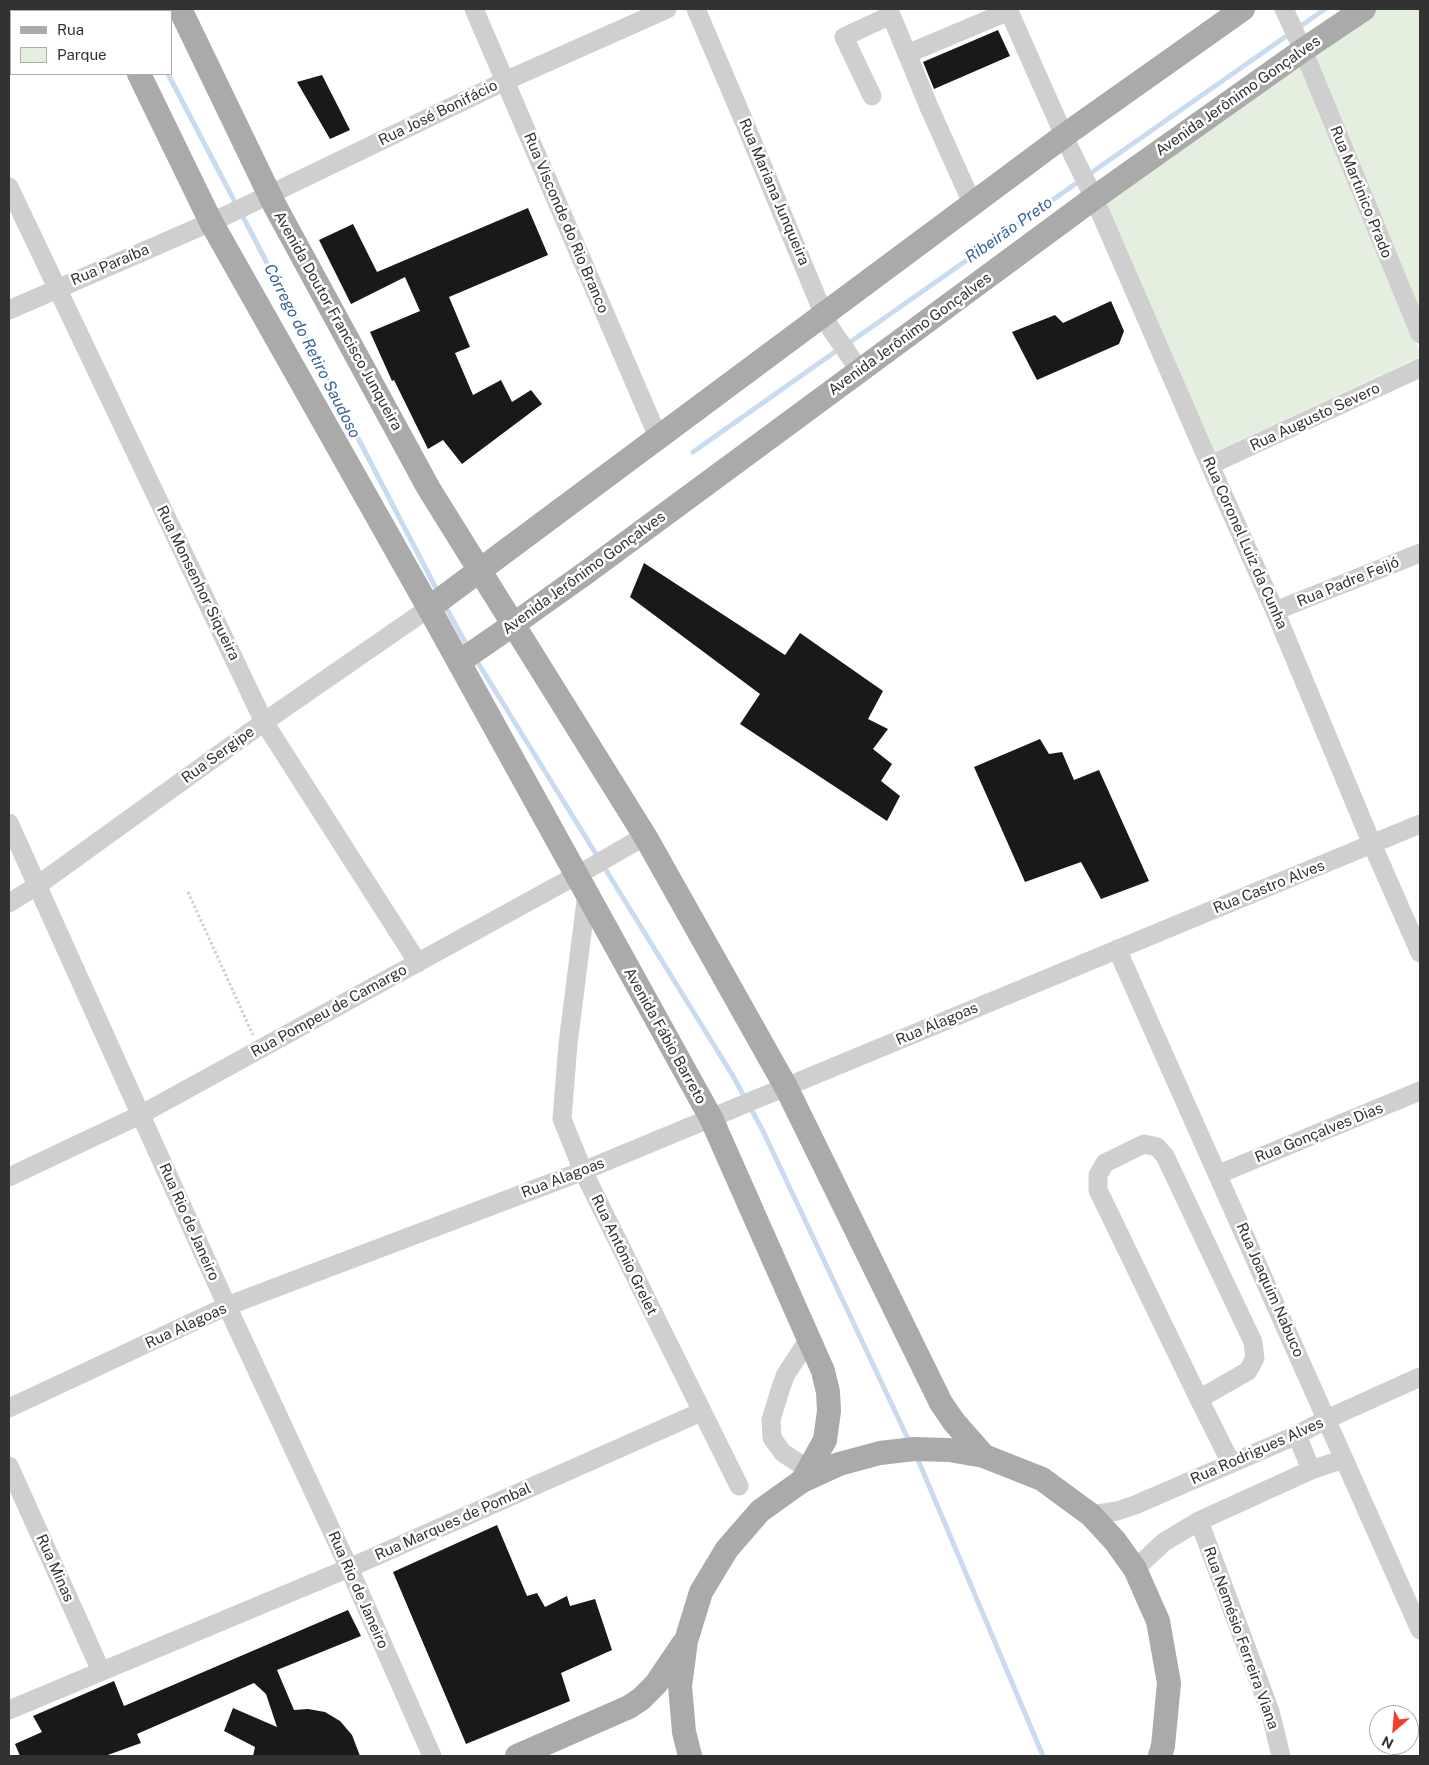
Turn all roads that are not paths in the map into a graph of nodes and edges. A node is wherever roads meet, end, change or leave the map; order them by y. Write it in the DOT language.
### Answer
graph roads {
  1 [pos="180,9"];
  2 [pos="474,9"];
  3 [pos="667,9"];
  4 [pos="696,9"];
  5 [pos="1243,9"];
  6 [pos="1284,9"];
  7 [pos="1364,9"];
  8 [pos="1009,10"];
  9 [pos="1299,42"];
  10 [pos="907,54"];
  11 [pos="140,75"];
  12 [pos="505,81"];
  13 [pos="872,96"];
  14 [pos="1067,142"];
  15 [pos="9,186"];
  16 [pos="1091,191"];
  17 [pos="263,198"];
  18 [pos="973,205"];
  19 [pos="219,218"];
  20 [pos="56,288"];
  21 [pos="9,310"];
  22 [pos="828,322"];
  23 [pos="1420,334"];
  24 [pos="856,365"];
  25 [pos="1420,368"];
  26 [pos="658,437"];
  27 [pos="1210,465"];
  28 [pos="1420,554"];
  29 [pos="476,574"];
  30 [pos="434,605"];
  31 [pos="1275,611"];
  32 [pos="508,628"];
  33 [pos="464,658"];
  34 [pos="264,722"];
  35 [pos="9,823"];
  36 [pos="1420,824"];
  37 [pos="641,838"];
  38 [pos="1372,844"];
  39 [pos="584,879"];
  40 [pos="38,885"];
  41 [pos="9,903"];
  42 [pos="1117,949"];
  43 [pos="1420,953"];
  44 [pos="418,963"];
  45 [pos="777,1090"];
  46 [pos="1420,1092"];
  47 [pos="140,1115"];
  48 [pos="714,1117"];
  49 [pos="582,1171"];
  50 [pos="1219,1174"];
  51 [pos="9,1177"];
  52 [pos="227,1306"];
  53 [pos="809,1340"];
  54 [pos="1420,1377"];
  55 [pos="1199,1399"];
  56 [pos="9,1408"];
  57 [pos="701,1412"];
  58 [pos="1327,1419"];
  59 [pos="1297,1435"];
  60 [pos="984,1456"];
  61 [pos="1344,1459"];
  62 [pos="1231,1464"];
  63 [pos="9,1466"];
  64 [pos="1311,1470"];
  65 [pos="805,1475"];
  66 [pos="739,1486"];
  67 [pos="1091,1515"];
  68 [pos="1199,1521"];
  69 [pos="349,1568"];
  70 [pos="1135,1569"];
  71 [pos="1420,1630"];
  72 [pos="686,1641"];
  73 [pos="101,1671"];
  74 [pos="9,1710"];
  75 [pos="1163,1753"];
  76 [pos="432,1756"];
  77 [pos="517,1756"];
  78 [pos="690,1756"];
  79 [pos="1281,1756"];
  1 -- 17 [label="main road, Avenida Doutor Francisco Junqueira"];
  2 -- 12 [label="street, Rua Visconde do Rio Branco"];
  3 -- 12 [label="street, Rua José Bonifácio"];
  4 -- 22 [label="street, Rua Mariana Junqueira"];
  5 -- 14 [label="main road"];
  6 -- 9 [label="street, Rua Martinico Prado"];
  7 -- 9 [label="main road, Avenida Jerônimo Gonçalves"];
  8 -- 10 [label="street"];
  8 -- 14 [label="street, Rua Coronel Luiz da Cunha"];
  9 -- 16 [label="main road, Avenida Jerônimo Gonçalves"];
  9 -- 23 [label="street, Rua Martinico Prado"];
  10 -- 13 [label="street"];
  10 -- 18 [label="street"];
  11 -- 19 [label="main road"];
  12 -- 17 [label="street, Rua José Bonifácio"];
  12 -- 26 [label="street, Rua Visconde do Rio Branco"];
  14 -- 16 [label="street, Rua Coronel Luiz da Cunha"];
  14 -- 18 [label="main road"];
  15 -- 20 [label="street, Rua Monsenhor Siqueira"];
  16 -- 24 [label="main road, Avenida Jerônimo Gonçalves"];
  16 -- 27 [label="street, Rua Coronel Luiz da Cunha"];
  17 -- 19 [label="street, Rua José Bonifácio"];
  17 -- 29 [label="main road, Avenida Doutor Francisco Junqueira"];
  18 -- 22 [label="main road"];
  19 -- 20 [label="street, Rua Paraíba"];
  19 -- 30 [label="main road"];
  20 -- 21 [label="street, Rua Paraíba"];
  20 -- 34 [label="street, Rua Monsenhor Siqueira"];
  22 -- 24 [label="street, Rua Mariana Junqueira"];
  22 -- 26 [label="main road"];
  24 -- 32 [label="main road, Avenida Jerônimo Gonçalves"];
  25 -- 27 [label="street, Rua Augusto Severo"];
  26 -- 29 [label="main road"];
  27 -- 31 [label="street, Rua Coronel Luiz da Cunha"];
  28 -- 31 [label="street, Rua Padre Feijó"];
  29 -- 30 [label="main road"];
  29 -- 32 [label="main road, Avenida Doutor Francisco Junqueira"];
  30 -- 33 [label="main road, Avenida Fábio Barreto"];
  30 -- 34 [label="street, Rua Sergipe"];
  31 -- 38 [label="street, Rua Coronel Luiz da Cunha"];
  32 -- 33 [label="main road, Avenida Jerônimo Gonçalves"];
  32 -- 37 [label="main road"];
  33 -- 39 [label="main road, Avenida Fábio Barreto"];
  34 -- 40 [label="street, Rua Sergipe"];
  34 -- 44 [label="street, Rua Monsenhor Siqueira"];
  35 -- 40 [label="street, Rua Rio de Janeiro"];
  36 -- 38 [label="street, Rua Castro Alves"];
  37 -- 39 [label="street, Rua Pompeu de Camargo"];
  37 -- 45 [label="main road"];
  38 -- 42 [label="street, Rua Castro Alves"];
  38 -- 43 [label="street, Rua Coronel Luiz da Cunha"];
  39 -- 44 [label="street, Rua Pompeu de Camargo"];
  39 -- 48 [label="main road, Avenida Fábio Barreto"];
  39 -- 49 [label="street, Rua Antônio Grelet"];
  40 -- 41 [label="street, Rua Sergipe"];
  40 -- 47 [label="street, Rua Rio de Janeiro"];
  42 -- 45 [label="street, Rua Alagoas"];
  42 -- 50 [label="street, Rua Joaquim Nabuco"];
  44 -- 47 [label="street, Rua Pompeu de Camargo"];
  45 -- 48 [label="street, Rua Alagoas"];
  45 -- 60 [label="main road"];
  46 -- 50 [label="street, Rua Gonçalves Dias"];
  47 -- 51 [label="street, Rua Pompeu de Camargo"];
  47 -- 52 [label="street, Rua Rio de Janeiro"];
  48 -- 49 [label="street, Rua Alagoas"];
  48 -- 53 [label="main road, Avenida Fábio Barreto"];
  49 -- 52 [label="street, Rua Alagoas"];
  49 -- 57 [label="street, Rua Antônio Grelet"];
  50 -- 58 [label="street, Rua Joaquim Nabuco"];
  52 -- 56 [label="street, Rua Alagoas"];
  52 -- 69 [label="street, Rua Rio de Janeiro"];
  53 -- 65 [label="main road, Avenida Fábio Barreto"];
  53 -- 65 [label="street"];
  54 -- 58 [label="street, Rua Rodrigues Alves"];
  55 -- 55 [label="street"];
  55 -- 62 [label="street"];
  57 -- 66 [label="street, Rua Antônio Grelet"];
  57 -- 69 [label="street, Rua Marques de Pombal"];
  58 -- 59 [label="street, Rua Rodrigues Alves"];
  58 -- 61 [label="street, Rua Joaquim Nabuco"];
  59 -- 62 [label="street, Rua Rodrigues Alves"];
  59 -- 64 [label="street"];
  60 -- 65 [label="main road"];
  60 -- 67 [label="main road"];
  61 -- 64 [label="street"];
  61 -- 71 [label="street, Rua Joaquim Nabuco"];
  62 -- 67 [label="street, Rua Rodrigues Alves"];
  63 -- 73 [label="street, Rua Minas"];
  64 -- 68 [label="street"];
  65 -- 72 [label="main road"];
  67 -- 70 [label="main road"];
  68 -- 70 [label="street"];
  68 -- 79 [label="street, Rua Nemésio Ferreira Viana"];
  69 -- 73 [label="street, Rua Marques de Pombal"];
  69 -- 76 [label="street, Rua Rio de Janeiro"];
  70 -- 75 [label="main road"];
  72 -- 77 [label="main road"];
  72 -- 78 [label="main road"];
  73 -- 74 [label="street, Rua Marques de Pombal"];
}
